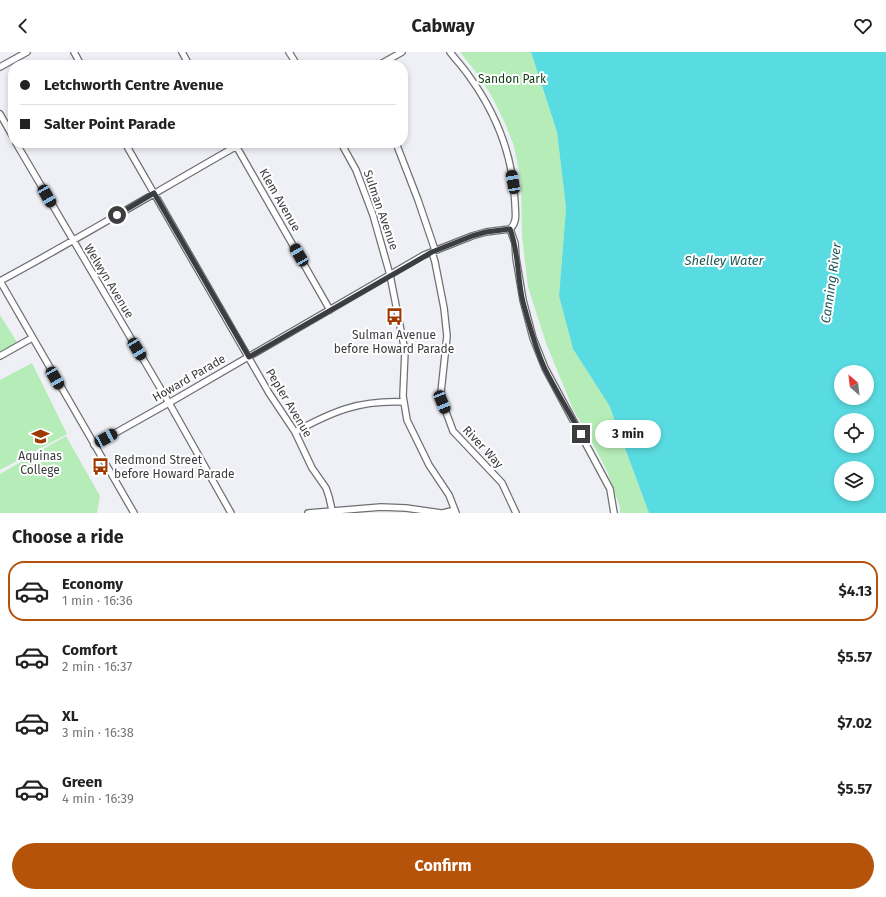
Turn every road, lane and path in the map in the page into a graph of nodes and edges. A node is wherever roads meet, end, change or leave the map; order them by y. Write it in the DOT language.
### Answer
graph roads {
  1 [pos="27,52"];
  2 [pos="402,52"];
  3 [pos="450,52"];
  4 [pos="13,60"];
  5 [pos="388,60"];
  6 [pos="0,114"];
  7 [pos="8,128"];
  8 [pos="19,148"];
  9 [pos="128,148"];
  10 [pos="231,148"];
  11 [pos="240,148"];
  12 [pos="344,148"];
  13 [pos="398,148"];
  14 [pos="154,193"];
  15 [pos="510,229"];
  16 [pos="73,242"];
  17 [pos="433,251"];
  18 [pos="390,275"];
  19 [pos="0,281"];
  20 [pos="330,310"];
  21 [pos="32,338"];
  22 [pos="0,356"];
  23 [pos="249,357"];
  24 [pos="404,402"];
  25 [pos="169,403"];
  26 [pos="295,432"];
  27 [pos="94,445"];
  28 [pos="332,510"];
  29 [pos="456,511"];
  30 [pos="134,513"];
  31 [pos="231,513"];
  32 [pos="308,513"];
  33 [pos="442,513"];
  34 [pos="516,513"];
  35 [pos="614,513"];
  1 -- 4 [label="street"];
  2 -- 5 [label="street"];
  3 -- 15 [label="street"];
  6 -- 7 [label="street"];
  8 -- 16 [label="street, Welwyn Avenue"];
  9 -- 14 [label="street, Pepler Avenue"];
  10 -- 14 [label="street"];
  11 -- 20 [label="street, Klem Avenue"];
  12 -- 18 [label="street, Sulman Avenue"];
  13 -- 17 [label="street, River Way"];
  14 -- 16 [label="street"];
  14 -- 23 [label="street, Pepler Avenue"];
  15 -- 17 [label="street, Howard Parade"];
  15 -- 35 [label="street"];
  16 -- 19 [label="street"];
  16 -- 25 [label="street, Welwyn Avenue"];
  17 -- 18 [label="street, Howard Parade"];
  17 -- 34 [label="street, River Way"];
  18 -- 20 [label="street, Howard Parade"];
  18 -- 24 [label="street, Sulman Avenue"];
  19 -- 21 [label="street"];
  20 -- 23 [label="street, Howard Parade"];
  21 -- 22 [label="street"];
  21 -- 27 [label="street"];
  23 -- 25 [label="street, Howard Parade"];
  23 -- 26 [label="street, Pepler Avenue"];
  24 -- 26 [label="street"];
  24 -- 29 [label="street, Sulman Avenue"];
  25 -- 27 [label="street, Howard Parade"];
  25 -- 31 [label="street, Welwyn Avenue"];
  26 -- 28 [label="street, Pepler Avenue"];
  27 -- 30 [label="street"];
  28 -- 32 [label="street"];
  28 -- 33 [label="street"];
  29 -- 33 [label="street"];
}
